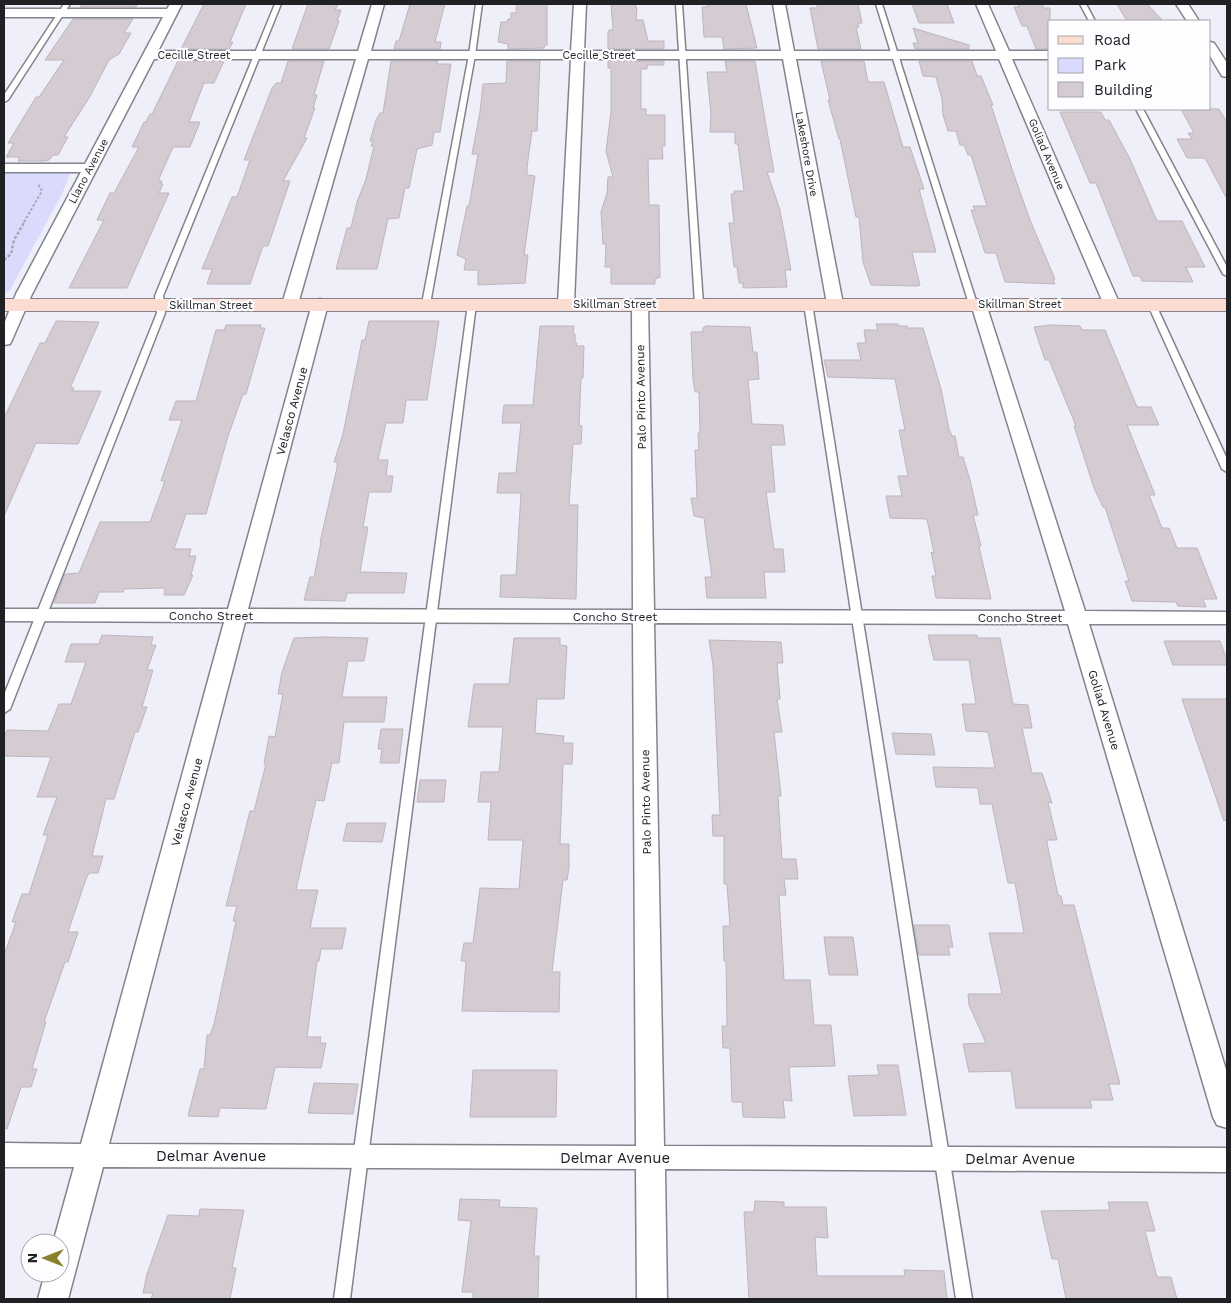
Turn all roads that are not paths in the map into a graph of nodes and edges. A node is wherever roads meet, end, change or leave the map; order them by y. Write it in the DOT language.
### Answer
graph roads {
  1 [pos="278,4"];
  2 [pos="378,4"];
  3 [pos="479,4"];
  4 [pos="580,4"];
  5 [pos="679,4"];
  6 [pos="779,4"];
  7 [pos="879,4"];
  8 [pos="982,4"];
  9 [pos="1083,4"];
  10 [pos="1182,4"];
  11 [pos="64,8"];
  12 [pos="174,8"];
  13 [pos="4,13"];
  14 [pos="1091,20"];
  15 [pos="1192,20"];
  16 [pos="1216,52"];
  17 [pos="148,55"];
  18 [pos="258,55"];
  19 [pos="363,55"];
  20 [pos="472,55"];
  21 [pos="577,55"];
  22 [pos="682,55"];
  23 [pos="789,55"];
  24 [pos="894,55"];
  25 [pos="1004,55"];
  26 [pos="1048,55"];
  27 [pos="1227,73"];
  28 [pos="4,100"];
  29 [pos="1140,110"];
  30 [pos="4,168"];
  31 [pos="89,168"];
  32 [pos="1227,274"];
  33 [pos="290,304"];
  34 [pos="320,304"];
  35 [pos="426,304"];
  36 [pos="472,304"];
  37 [pos="566,304"];
  38 [pos="640,304"];
  39 [pos="699,304"];
  40 [pos="808,304"];
  41 [pos="835,304"];
  42 [pos="976,304"];
  43 [pos="12,305"];
  44 [pos="159,305"];
  45 [pos="1112,305"];
  46 [pos="1152,305"];
  47 [pos="1227,305"];
  48 [pos="4,340"];
  49 [pos="1227,469"];
  50 [pos="4,615"];
  51 [pos="42,615"];
  52 [pos="237,616"];
  53 [pos="431,616"];
  54 [pos="644,616"];
  55 [pos="857,617"];
  56 [pos="1076,618"];
  57 [pos="1227,618"];
  58 [pos="4,710"];
  59 [pos="1227,1117"];
  60 [pos="4,1155"];
  61 [pos="91,1156"];
  62 [pos="361,1157"];
  63 [pos="651,1158"];
  64 [pos="942,1159"];
  65 [pos="1227,1160"];
  66 [pos="53,1299"];
  67 [pos="342,1299"];
  68 [pos="652,1299"];
  69 [pos="964,1299"];
  1 -- 18 [label="lane"];
  2 -- 19 [label="street"];
  3 -- 20 [label="lane"];
  4 -- 21 [label="street"];
  5 -- 22 [label="lane"];
  6 -- 23 [label="street, Lakeshore Drive"];
  7 -- 24 [label="lane"];
  8 -- 25 [label="street, Goliad Avenue"];
  9 -- 14 [label="lane"];
  10 -- 15 [label="street"];
  11 -- 12 [label="street"];
  11 -- 13 [label="street"];
  11 -- 28 [label="lane"];
  12 -- 17 [label="street, Llano Avenue"];
  16 -- 27 [label="street"];
  17 -- 18 [label="street, Cecille Street"];
  17 -- 31 [label="street, Llano Avenue"];
  18 -- 19 [label="street, Cecille Street"];
  18 -- 44 [label="lane"];
  19 -- 20 [label="street, Cecille Street"];
  19 -- 33 [label="street"];
  20 -- 21 [label="street, Cecille Street"];
  20 -- 35 [label="lane"];
  21 -- 22 [label="street, Cecille Street"];
  21 -- 37 [label="street"];
  22 -- 23 [label="street, Cecille Street"];
  22 -- 39 [label="lane"];
  23 -- 24 [label="street, Cecille Street"];
  23 -- 41 [label="street, Lakeshore Drive"];
  24 -- 25 [label="street, Cecille Street"];
  24 -- 42 [label="lane"];
  25 -- 26 [label="street, Cecille Street"];
  25 -- 45 [label="street, Goliad Avenue"];
  29 -- 32 [label="lane"];
  30 -- 31 [label="street"];
  31 -- 43 [label="street, Llano Avenue"];
  33 -- 34 [label="main road, Skillman Street"];
  33 -- 44 [label="main road, Skillman Street"];
  34 -- 35 [label="main road, Skillman Street"];
  34 -- 52 [label="street, Velasco Avenue"];
  35 -- 36 [label="main road, Skillman Street"];
  36 -- 37 [label="main road, Skillman Street"];
  36 -- 53 [label="lane"];
  37 -- 38 [label="main road, Skillman Street"];
  38 -- 39 [label="main road, Skillman Street"];
  38 -- 54 [label="street, Palo Pinto Avenue"];
  39 -- 40 [label="main road, Skillman Street"];
  40 -- 41 [label="main road, Skillman Street"];
  40 -- 55 [label="lane"];
  41 -- 42 [label="main road, Skillman Street"];
  42 -- 45 [label="main road, Skillman Street"];
  42 -- 56 [label="street, Goliad Avenue"];
  43 -- 44 [label="main road, Skillman Street"];
  43 -- 48 [label="street, Llano Avenue"];
  44 -- 51 [label="lane"];
  45 -- 46 [label="main road, Skillman Street"];
  46 -- 47 [label="main road, Skillman Street"];
  46 -- 49 [label="lane"];
  50 -- 51 [label="street, Concho Street"];
  51 -- 52 [label="street, Concho Street"];
  51 -- 58 [label="lane"];
  52 -- 53 [label="street, Concho Street"];
  52 -- 61 [label="street, Velasco Avenue"];
  53 -- 54 [label="street, Concho Street"];
  53 -- 62 [label="lane"];
  54 -- 55 [label="street, Concho Street"];
  54 -- 63 [label="street, Palo Pinto Avenue"];
  55 -- 56 [label="street, Concho Street"];
  55 -- 64 [label="lane"];
  56 -- 57 [label="street, Concho Street"];
  56 -- 59 [label="street, Goliad Avenue"];
  60 -- 61 [label="street, Delmar Avenue"];
  61 -- 62 [label="street, Delmar Avenue"];
  61 -- 66 [label="street, Velasco Avenue"];
  62 -- 63 [label="street, Delmar Avenue"];
  62 -- 67 [label="lane"];
  63 -- 64 [label="street, Delmar Avenue"];
  63 -- 68 [label="street, Palo Pinto Avenue"];
  64 -- 65 [label="street, Delmar Avenue"];
  64 -- 69 [label="lane"];
}
